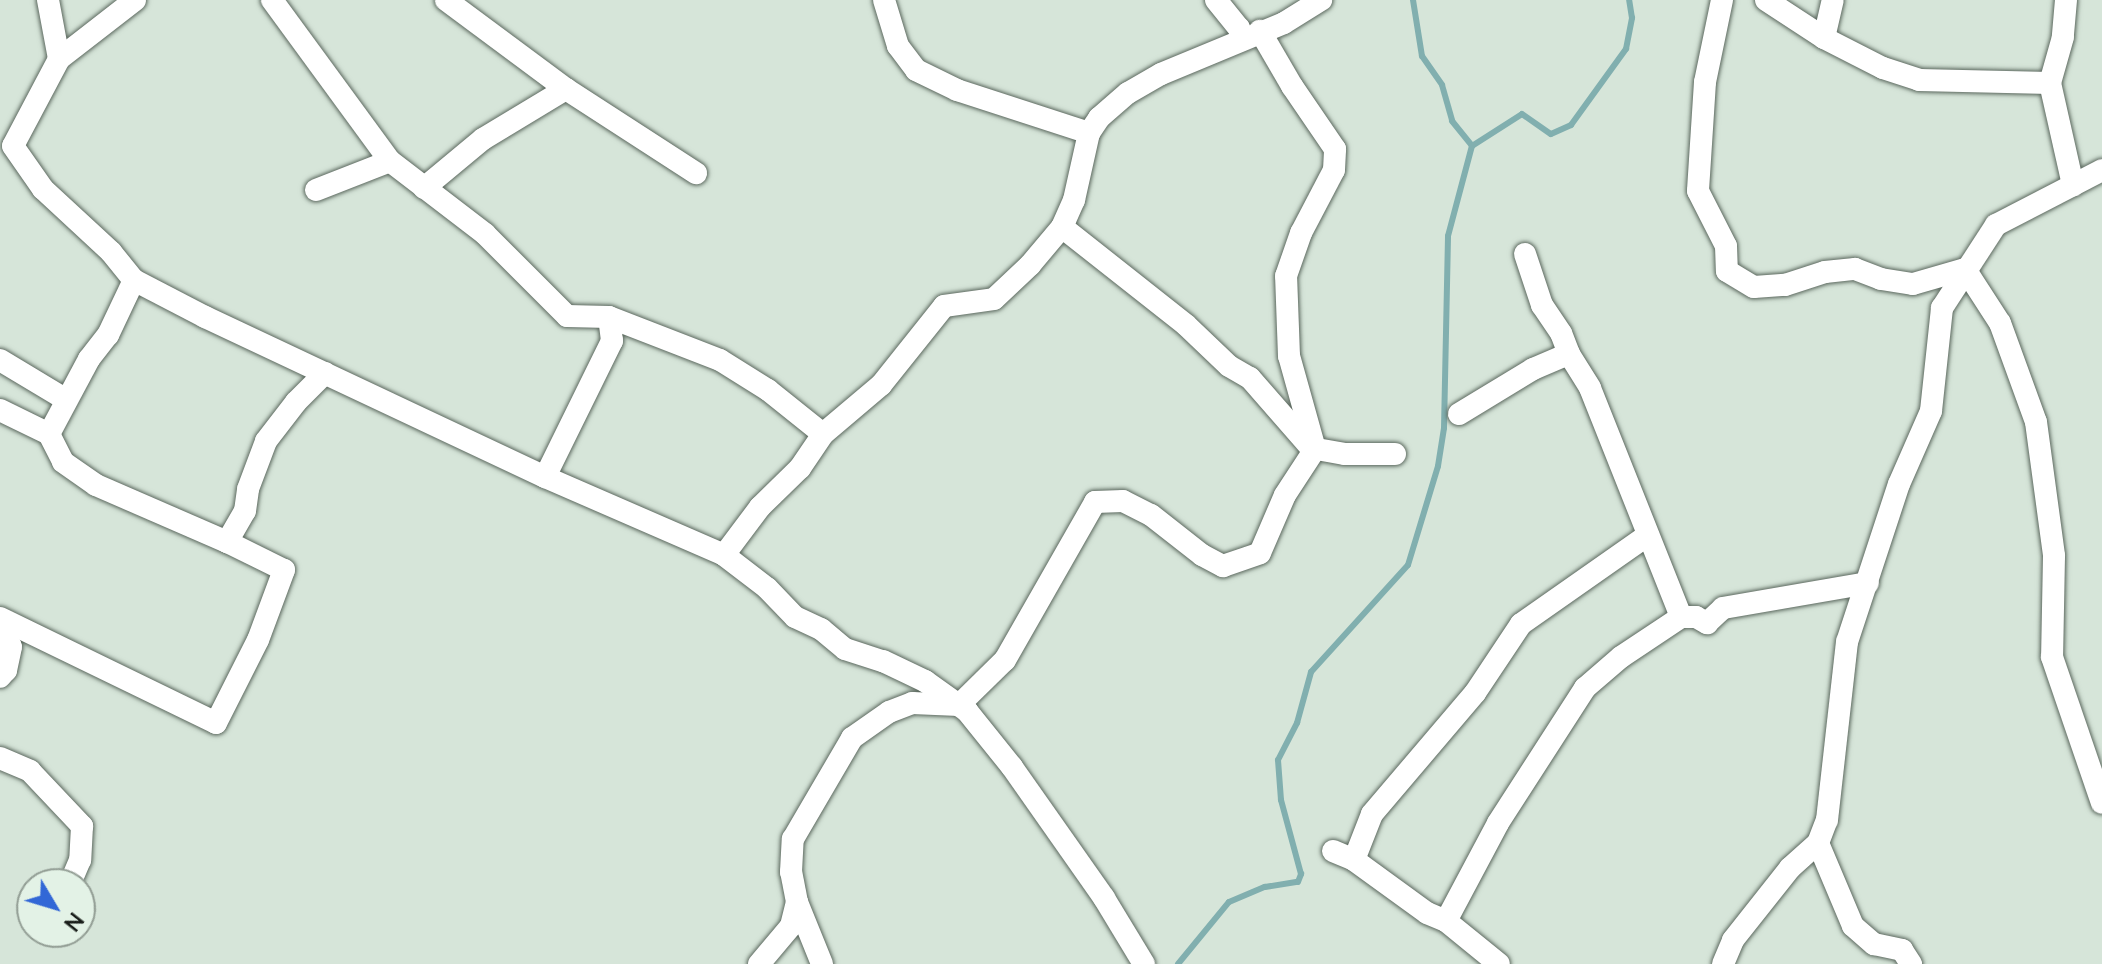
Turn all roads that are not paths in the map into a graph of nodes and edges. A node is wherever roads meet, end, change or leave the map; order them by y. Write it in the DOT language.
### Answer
graph roads {
  1 [pos="48,0"];
  2 [pos="135,0"];
  3 [pos="272,0"];
  4 [pos="446,0"];
  5 [pos="884,0"];
  6 [pos="1216,0"];
  7 [pos="1321,0"];
  8 [pos="1722,0"];
  9 [pos="1766,0"];
  10 [pos="1833,0"];
  11 [pos="2066,0"];
  12 [pos="1251,35"];
  13 [pos="1824,38"];
  14 [pos="59,59"];
  15 [pos="2050,83"];
  16 [pos="566,89"];
  17 [pos="1089,133"];
  18 [pos="390,161"];
  19 [pos="2102,170"];
  20 [pos="696,173"];
  21 [pos="2073,185"];
  22 [pos="424,188"];
  23 [pos="316,190"];
  24 [pos="1062,227"];
  25 [pos="1525,254"];
  26 [pos="1965,269"];
  27 [pos="134,280"];
  28 [pos="609,317"];
  29 [pos="1569,354"];
  30 [pos="0,360"];
  31 [pos="325,373"];
  32 [pos="65,399"];
  33 [pos="0,410"];
  34 [pos="1459,414"];
  35 [pos="49,434"];
  36 [pos="823,434"];
  37 [pos="1315,449"];
  38 [pos="1395,454"];
  39 [pos="545,477"];
  40 [pos="1648,535"];
  41 [pos="227,542"];
  42 [pos="724,555"];
  43 [pos="1868,583"];
  44 [pos="1681,617"];
  45 [pos="0,620"];
  46 [pos="0,677"];
  47 [pos="959,705"];
  48 [pos="0,758"];
  49 [pos="2102,803"];
  50 [pos="1818,843"];
  51 [pos="1333,851"];
  52 [pos="1354,860"];
  53 [pos="77,868"];
  54 [pos="797,902"];
  55 [pos="1446,921"];
  56 [pos="759,964"];
  57 [pos="822,964"];
  58 [pos="1144,964"];
  59 [pos="1499,964"];
  60 [pos="1723,964"];
  61 [pos="1911,964"];
  1 -- 14 [label="street"];
  2 -- 14 [label="street"];
  3 -- 18 [label="street"];
  4 -- 16 [label="street"];
  5 -- 17 [label="street"];
  6 -- 12 [label="street"];
  7 -- 12 [label="street"];
  8 -- 26 [label="street"];
  9 -- 13 [label="street"];
  10 -- 13 [label="street"];
  11 -- 15 [label="street"];
  12 -- 17 [label="street"];
  12 -- 37 [label="street"];
  13 -- 15 [label="street"];
  14 -- 27 [label="street"];
  15 -- 21 [label="street"];
  16 -- 20 [label="street"];
  16 -- 22 [label="street"];
  17 -- 24 [label="street"];
  18 -- 22 [label="street"];
  18 -- 23 [label="street"];
  19 -- 21 [label="street"];
  21 -- 26 [label="street"];
  22 -- 28 [label="street"];
  24 -- 36 [label="street"];
  24 -- 37 [label="street"];
  25 -- 29 [label="street"];
  26 -- 43 [label="street"];
  26 -- 49 [label="street"];
  27 -- 31 [label="street"];
  27 -- 32 [label="street"];
  28 -- 36 [label="street"];
  28 -- 39 [label="street"];
  29 -- 34 [label="street"];
  29 -- 40 [label="street"];
  30 -- 32 [label="street"];
  31 -- 39 [label="street"];
  31 -- 41 [label="street"];
  32 -- 35 [label="street"];
  33 -- 35 [label="street"];
  35 -- 41 [label="street"];
  36 -- 42 [label="street"];
  37 -- 38 [label="street"];
  37 -- 47 [label="street"];
  39 -- 42 [label="street"];
  40 -- 44 [label="street"];
  40 -- 52 [label="street"];
  41 -- 45 [label="street"];
  42 -- 47 [label="street"];
  43 -- 44 [label="street"];
  43 -- 50 [label="street"];
  44 -- 55 [label="street"];
  45 -- 46 [label="street"];
  47 -- 54 [label="street"];
  47 -- 58 [label="street"];
  48 -- 53 [label="street"];
  50 -- 60 [label="street"];
  50 -- 61 [label="street"];
  51 -- 52 [label="street"];
  52 -- 55 [label="street"];
  54 -- 56 [label="street"];
  54 -- 57 [label="street"];
  55 -- 59 [label="street"];
}
